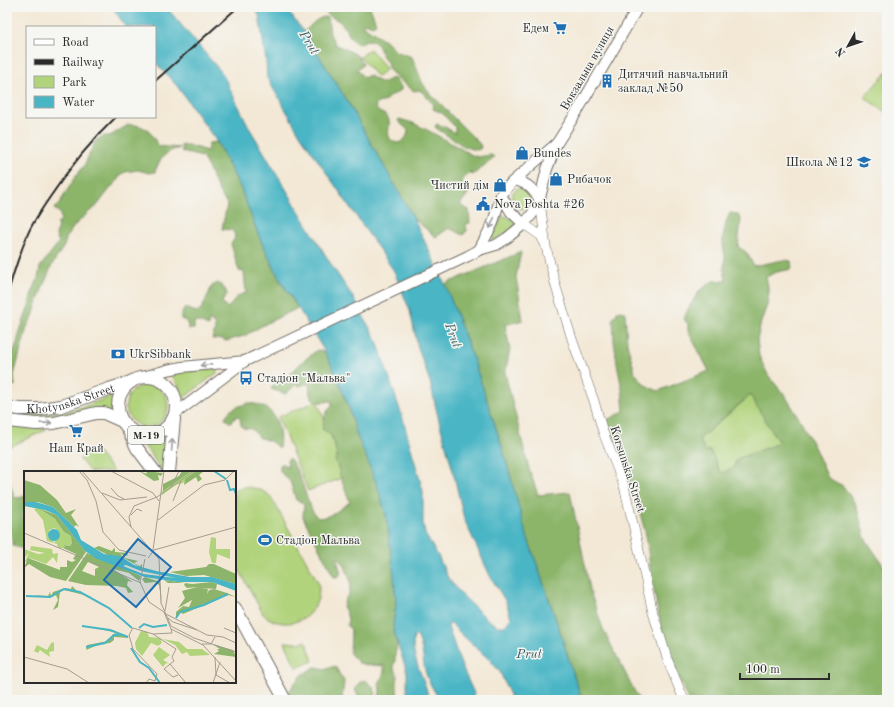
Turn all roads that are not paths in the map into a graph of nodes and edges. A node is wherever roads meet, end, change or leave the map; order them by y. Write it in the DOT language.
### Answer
graph roads {
  1 [pos="638,7"];
  2 [pos="558,143"];
  3 [pos="515,180"];
  4 [pos="502,195"];
  5 [pos="540,200"];
  6 [pos="524,224"];
  7 [pos="546,247"];
  8 [pos="479,250"];
  9 [pos="245,361"];
  10 [pos="138,379"];
  11 [pos="7,407"];
  12 [pos="174,416"];
  13 [pos="7,421"];
  14 [pos="124,424"];
  15 [pos="154,471"];
  16 [pos="169,471"];
  17 [pos="236,610"];
  18 [pos="285,700"];
  19 [pos="684,700"];
  1 -- 2 [label="main road, Вокзальна вулиця"];
  2 -- 3 [label="main road, Вокзальна вулиця"];
  2 -- 5 [label="main road, Вокзальна вулиця"];
  3 -- 4 [label="main road, Вокзальна вулиця"];
  3 -- 5 [label="main road"];
  4 -- 6 [label="main road"];
  4 -- 8 [label="main road, one-way"];
  5 -- 6 [label="main road"];
  5 -- 7 [label="main road, Korsunska Street"];
  6 -- 7 [label="main road, Korsunska Street"];
  6 -- 8 [label="main road"];
  7 -- 19 [label="main road, Korsunska Street"];
  8 -- 9 [label="main road, Khotynska Street"];
  9 -- 10 [label="main road, Khotynska Street, one-way"];
  9 -- 12 [label="main road, Khotynska Street"];
  10 -- 11 [label="highway, Khotynska Street"];
  10 -- 12 [label="highway, М-19"];
  10 -- 14 [label="highway, М-19"];
  12 -- 14 [label="highway, М-19"];
  16 -- 12 [label="highway, М-19, one-way"];
  13 -- 14 [label="highway, М-19, one-way"];
  14 -- 15 [label="highway, М-19"];
  17 -- 18 [label="highway"];
}
